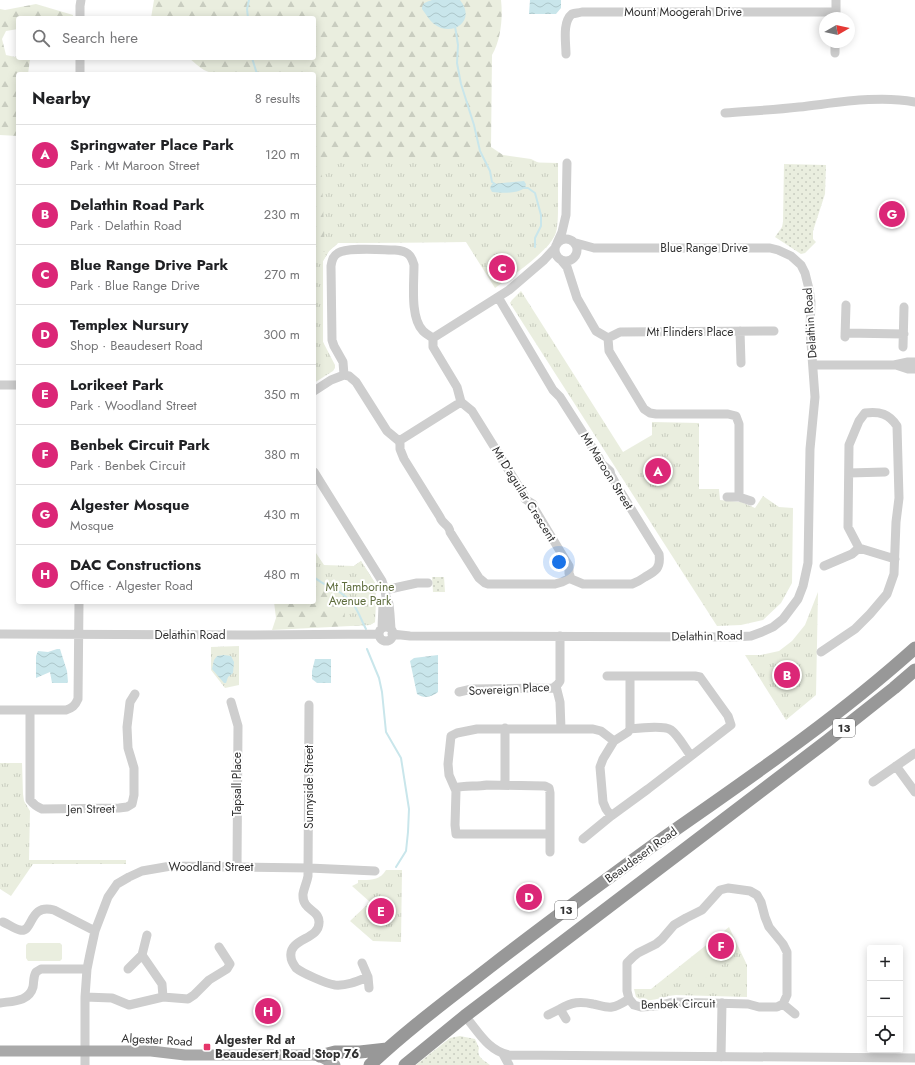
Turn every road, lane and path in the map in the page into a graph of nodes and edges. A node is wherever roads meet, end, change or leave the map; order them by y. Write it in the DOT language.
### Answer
graph roads {
  1 [pos="82,0"];
  2 [pos="836,0"];
  3 [pos="836,12"];
  4 [pos="819,15"];
  5 [pos="80,16"];
  6 [pos="835,48"];
  7 [pos="835,53"];
  8 [pos="566,54"];
  9 [pos="80,60"];
  10 [pos="80,72"];
  11 [pos="915,102"];
  12 [pos="725,113"];
  13 [pos="567,162"];
  14 [pos="566,215"];
  15 [pos="575,242"];
  16 [pos="556,246"];
  17 [pos="594,248"];
  18 [pos="575,257"];
  19 [pos="560,259"];
  20 [pos="544,260"];
  21 [pos="805,273"];
  22 [pos="571,279"];
  23 [pos="498,297"];
  24 [pos="846,305"];
  25 [pos="904,307"];
  26 [pos="740,331"];
  27 [pos="774,331"];
  28 [pos="904,334"];
  29 [pos="436,336"];
  30 [pos="608,338"];
  31 [pos="903,346"];
  32 [pos="915,362"];
  33 [pos="741,363"];
  34 [pos="813,365"];
  35 [pos="894,365"];
  36 [pos="915,369"];
  37 [pos="344,375"];
  38 [pos="0,385"];
  39 [pos="16,385"];
  40 [pos="316,390"];
  41 [pos="461,402"];
  42 [pos="399,441"];
  43 [pos="885,472"];
  44 [pos="849,473"];
  45 [pos="316,475"];
  46 [pos="727,497"];
  47 [pos="739,497"];
  48 [pos="751,501"];
  49 [pos="859,548"];
  50 [pos="896,559"];
  51 [pos="824,566"];
  52 [pos="571,579"];
  53 [pos="428,583"];
  54 [pos="386,593"];
  55 [pos="79,604"];
  56 [pos="386,631"];
  57 [pos="0,634"];
  58 [pos="78,635"];
  59 [pos="560,636"];
  60 [pos="915,648"];
  61 [pos="821,652"];
  62 [pos="915,670"];
  63 [pos="607,676"];
  64 [pos="630,676"];
  65 [pos="556,686"];
  66 [pos="459,692"];
  67 [pos="135,694"];
  68 [pos="232,702"];
  69 [pos="309,705"];
  70 [pos="0,710"];
  71 [pos="30,710"];
  72 [pos="505,728"];
  73 [pos="561,729"];
  74 [pos="630,729"];
  75 [pos="614,741"];
  76 [pos="915,753"];
  77 [pos="690,756"];
  78 [pos="896,766"];
  79 [pos="873,782"];
  80 [pos="505,785"];
  81 [pos="455,788"];
  82 [pos="915,792"];
  83 [pos="612,816"];
  84 [pos="550,834"];
  85 [pos="584,839"];
  86 [pos="550,852"];
  87 [pos="237,867"];
  88 [pos="309,868"];
  89 [pos="375,871"];
  90 [pos="4,921"];
  91 [pos="95,931"];
  92 [pos="147,935"];
  93 [pos="219,947"];
  94 [pos="142,955"];
  95 [pos="362,962"];
  96 [pos="87,969"];
  97 [pos="128,969"];
  98 [pos="368,977"];
  99 [pos="369,988"];
  100 [pos="85,997"];
  101 [pos="163,997"];
  102 [pos="629,1000"];
  103 [pos="0,1003"];
  104 [pos="722,1003"];
  105 [pos="783,1004"];
  106 [pos="560,1009"];
  107 [pos="795,1014"];
  108 [pos="548,1015"];
  109 [pos="465,1016"];
  110 [pos="566,1019"];
  111 [pos="387,1049"];
  112 [pos="0,1051"];
  113 [pos="85,1051"];
  114 [pos="503,1054"];
  115 [pos="320,1056"];
  116 [pos="721,1057"];
  117 [pos="915,1058"];
  118 [pos="522,1060"];
  119 [pos="622,1061"];
  120 [pos="814,1061"];
  121 [pos="85,1065"];
  122 [pos="335,1065"];
  123 [pos="370,1065"];
  124 [pos="405,1065"];
  125 [pos="509,1065"];
  1 -- 5 [label="street"];
  2 -- 3 [label="street"];
  4 -- 8 [label="street, Mount Moogerah Drive"];
  6 -- 7 [label="street"];
  9 -- 10 [label="street"];
  11 -- 12 [label="street"];
  13 -- 14 [label="street"];
  14 -- 15 [label="street"];
  14 -- 16 [label="street"];
  15 -- 16 [label="street"];
  15 -- 17 [label="street"];
  15 -- 18 [label="street"];
  16 -- 19 [label="street"];
  16 -- 20 [label="street"];
  17 -- 18 [label="street"];
  17 -- 21 [label="street, Blue Range Drive"];
  18 -- 19 [label="street"];
  18 -- 22 [label="street"];
  19 -- 20 [label="street"];
  19 -- 22 [label="street"];
  20 -- 23 [label="street"];
  21 -- 34 [label="street, Delathin Road"];
  22 -- 30 [label="street"];
  23 -- 29 [label="street"];
  23 -- 52 [label="street, Mt Maroon Street"];
  24 -- 28 [label="street"];
  25 -- 28 [label="street"];
  26 -- 27 [label="street, Mt Flinders Place"];
  26 -- 30 [label="street, Mt Flinders Place"];
  26 -- 33 [label="street"];
  28 -- 31 [label="street"];
  29 -- 37 [label="street"];
  29 -- 41 [label="street"];
  30 -- 47 [label="street"];
  32 -- 35 [label="street"];
  34 -- 35 [label="street"];
  34 -- 59 [label="street, Delathin Road"];
  35 -- 36 [label="street"];
  37 -- 40 [label="street"];
  37 -- 42 [label="street"];
  38 -- 39 [label="street"];
  41 -- 42 [label="street"];
  41 -- 52 [label="street, Mt D'aguilar Crescent"];
  42 -- 52 [label="street"];
  43 -- 44 [label="street"];
  44 -- 49 [label="street"];
  44 -- 50 [label="street"];
  45 -- 54 [label="street"];
  46 -- 47 [label="street"];
  47 -- 48 [label="street"];
  49 -- 50 [label="street"];
  49 -- 51 [label="street"];
  50 -- 61 [label="street"];
  53 -- 54 [label="street"];
  54 -- 56 [label="street"];
  55 -- 58 [label="street"];
  56 -- 58 [label="street, Delathin Road"];
  56 -- 59 [label="street, Delathin Road"];
  57 -- 58 [label="street, Delathin Road"];
  58 -- 71 [label="street"];
  59 -- 65 [label="street, Sovereign Place"];
  60 -- 111 [label="highway, Beaudesert Road / 13"];
  62 -- 109 [label="highway, Beaudesert Road / 13"];
  63 -- 64 [label="street"];
  64 -- 74 [label="street"];
  64 -- 77 [label="street"];
  65 -- 66 [label="street, Sovereign Place"];
  65 -- 73 [label="street"];
  67 -- 71 [label="street, Jen Street"];
  68 -- 87 [label="street, Tapsall Place"];
  69 -- 88 [label="street, Sunnyside Street"];
  70 -- 71 [label="street"];
  72 -- 73 [label="street"];
  72 -- 80 [label="street"];
  72 -- 81 [label="street"];
  73 -- 75 [label="street"];
  74 -- 75 [label="street"];
  74 -- 77 [label="street"];
  75 -- 83 [label="street"];
  76 -- 78 [label="street"];
  77 -- 83 [label="street"];
  78 -- 79 [label="street"];
  78 -- 82 [label="street"];
  80 -- 81 [label="street"];
  80 -- 84 [label="street"];
  81 -- 84 [label="street"];
  83 -- 85 [label="street"];
  84 -- 86 [label="street"];
  87 -- 88 [label="street, Woodland Street"];
  87 -- 91 [label="street, Woodland Street"];
  88 -- 89 [label="street, Woodland Street"];
  88 -- 98 [label="street, Sunnyside Street"];
  90 -- 91 [label="street"];
  91 -- 96 [label="street, Woodland Street"];
  92 -- 94 [label="street"];
  93 -- 101 [label="street"];
  94 -- 97 [label="street"];
  94 -- 101 [label="street"];
  95 -- 98 [label="street"];
  96 -- 100 [label="street, Woodland Street"];
  96 -- 103 [label="street"];
  98 -- 99 [label="street"];
  100 -- 101 [label="street"];
  100 -- 113 [label="street, Woodland Street"];
  102 -- 104 [label="street, Benbek Circuit"];
  102 -- 105 [label="street, Benbek Circuit"];
  102 -- 106 [label="street"];
  104 -- 105 [label="street, Benbek Circuit"];
  104 -- 116 [label="street, Benbek Circuit"];
  105 -- 107 [label="street"];
  106 -- 108 [label="street"];
  106 -- 110 [label="street"];
  109 -- 114 [label="street"];
  109 -- 124 [label="highway, Beaudesert Road / 13"];
  111 -- 115 [label="highway"];
  111 -- 123 [label="highway, Beaudesert Road / 13"];
  112 -- 113 [label="main road, Algester Road"];
  113 -- 115 [label="main road, Algester Road"];
  113 -- 121 [label="street, Woodland Street"];
  114 -- 118 [label="street"];
  114 -- 125 [label="street"];
  115 -- 122 [label="main road, Algester Road"];
  116 -- 119 [label="street"];
  116 -- 120 [label="street"];
  117 -- 120 [label="street"];
  118 -- 119 [label="street"];
}
